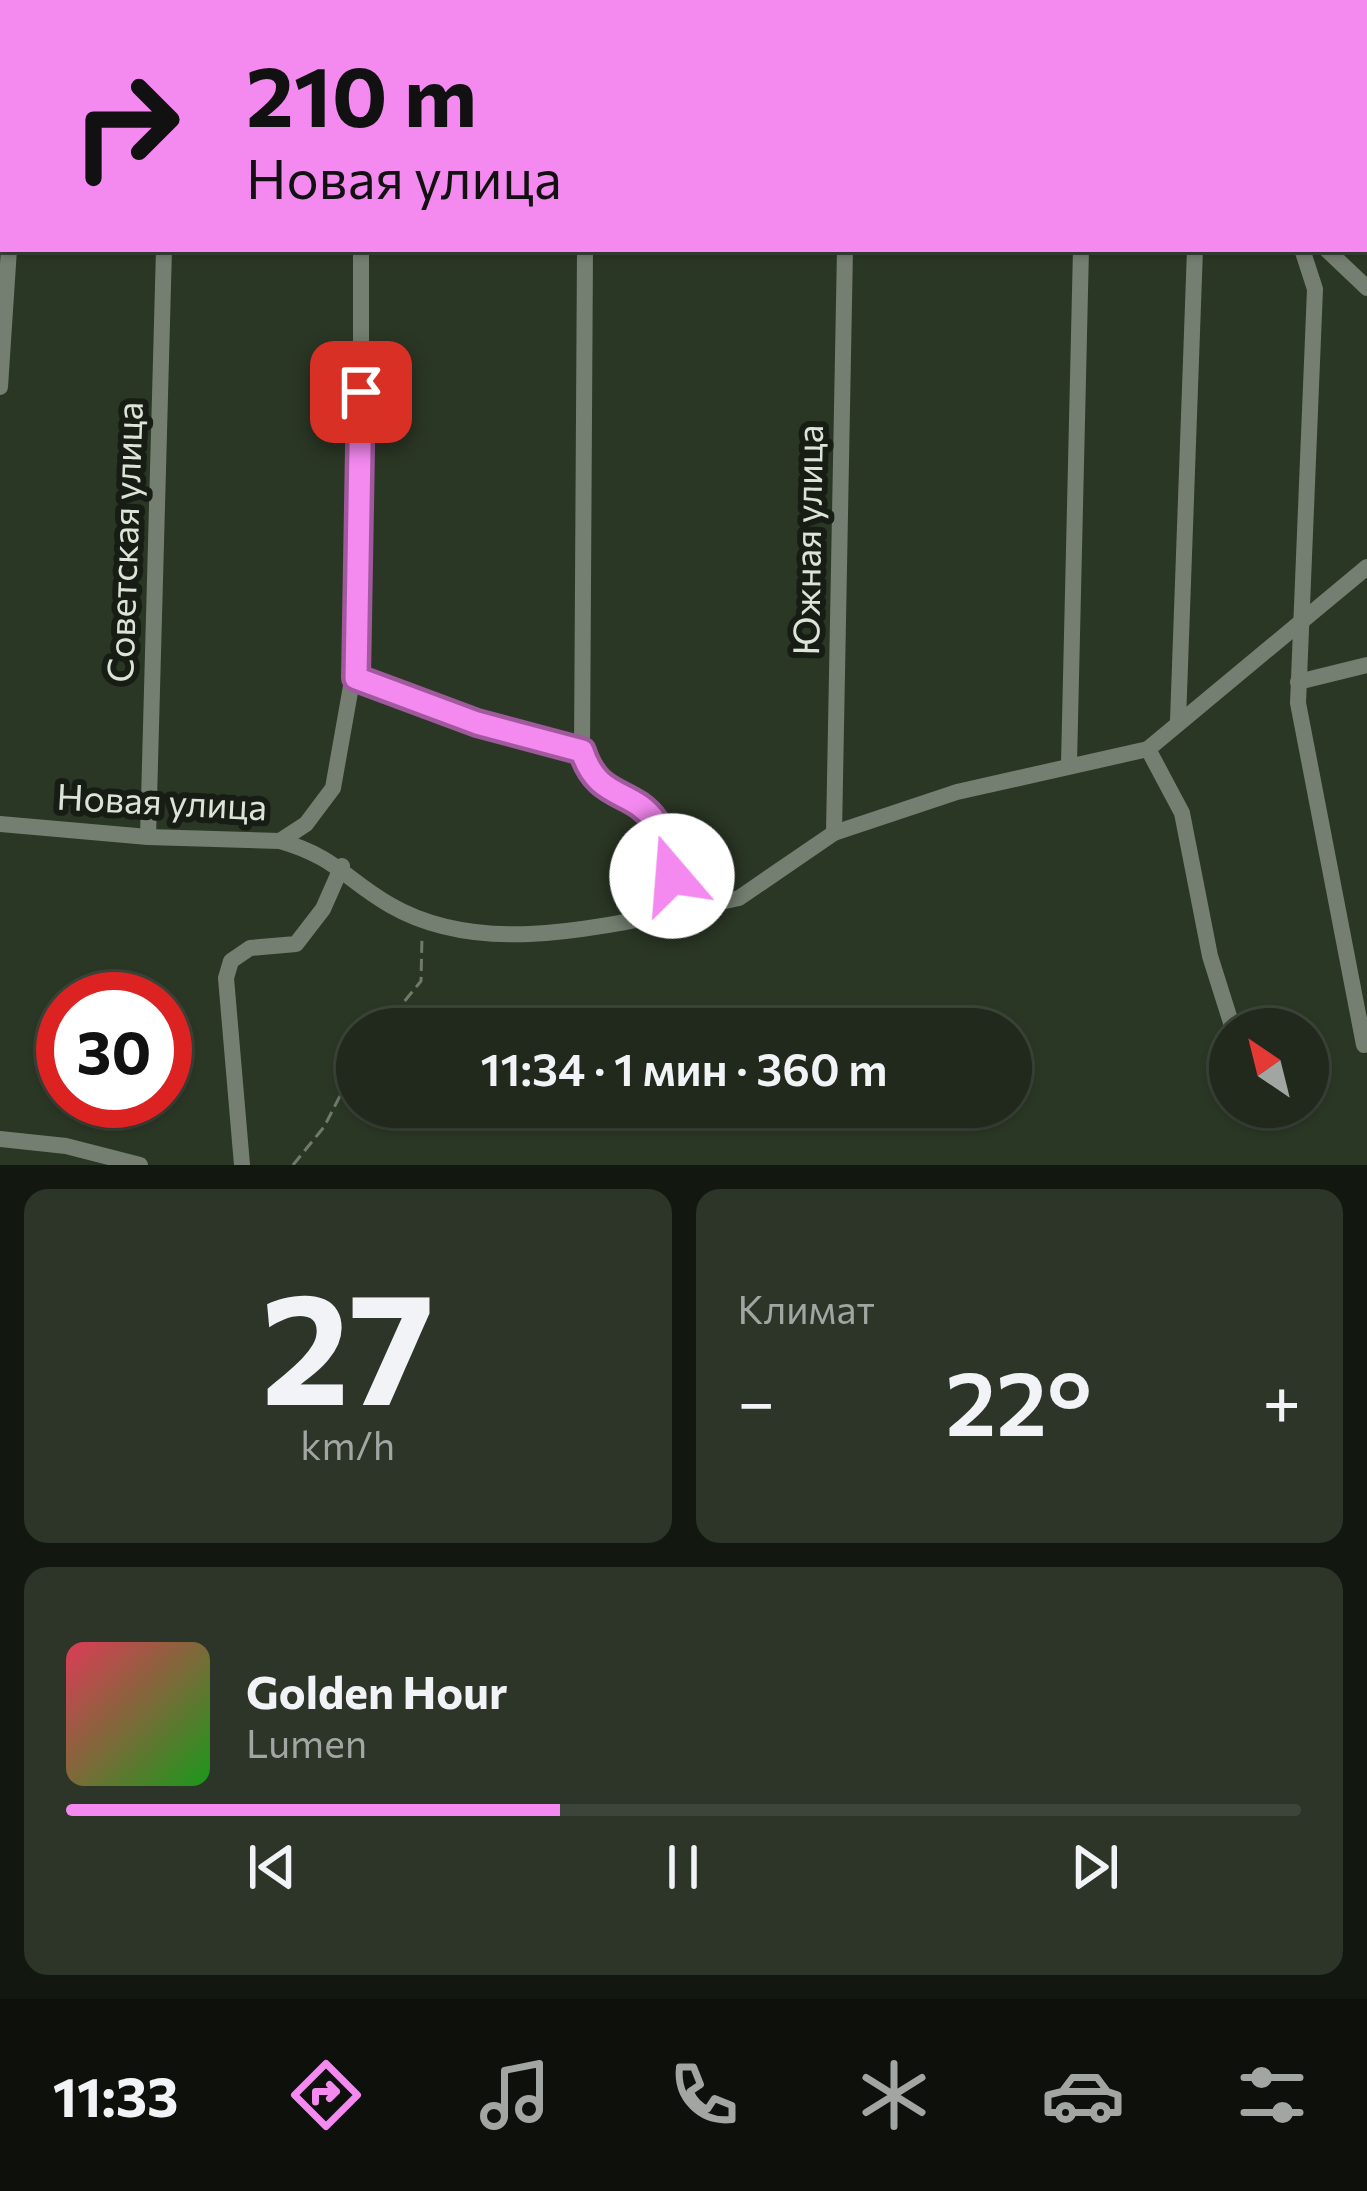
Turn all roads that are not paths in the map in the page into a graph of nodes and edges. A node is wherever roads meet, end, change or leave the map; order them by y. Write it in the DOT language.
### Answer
graph roads {
  1 [pos="9,252"];
  2 [pos="164,252"];
  3 [pos="361,252"];
  4 [pos="585,252"];
  5 [pos="845,252"];
  6 [pos="1081,252"];
  7 [pos="1195,252"];
  8 [pos="1303,252"];
  9 [pos="1329,252"];
  10 [pos="1367,288"];
  11 [pos="0,387"];
  12 [pos="1367,567"];
  13 [pos="1298,627"];
  14 [pos="1367,665"];
  15 [pos="356,678"];
  16 [pos="1298,682"];
  17 [pos="1178,721"];
  18 [pos="1148,748"];
  19 [pos="582,751"];
  20 [pos="1070,764"];
  21 [pos="0,824"];
  22 [pos="834,833"];
  23 [pos="148,837"];
  24 [pos="280,841"];
  25 [pos="342,866"];
  26 [pos="679,911"];
  27 [pos="1226,1008"];
  28 [pos="1364,1045"];
  29 [pos="0,1139"];
  30 [pos="140,1165"];
  31 [pos="242,1165"];
  1 -- 11 [label="street"];
  2 -- 23 [label="street, Советская улица"];
  3 -- 15 [label="street, Новая улица"];
  4 -- 19 [label="street"];
  5 -- 22 [label="street, Южная улица"];
  6 -- 20 [label="street"];
  7 -- 17 [label="street"];
  8 -- 13 [label="street"];
  9 -- 10 [label="street"];
  12 -- 13 [label="street"];
  13 -- 16 [label="street"];
  13 -- 17 [label="street"];
  14 -- 16 [label="street"];
  15 -- 19 [label="street"];
  15 -- 24 [label="street, Новая улица"];
  16 -- 28 [label="street"];
  17 -- 18 [label="street"];
  18 -- 20 [label="street"];
  18 -- 27 [label="street"];
  19 -- 26 [label="street"];
  20 -- 22 [label="street"];
  21 -- 23 [label="street, Новая улица"];
  22 -- 26 [label="street"];
  23 -- 24 [label="street, Новая улица"];
  24 -- 25 [label="street"];
  25 -- 26 [label="street"];
  25 -- 31 [label="street"];
  29 -- 30 [label="street"];
}
